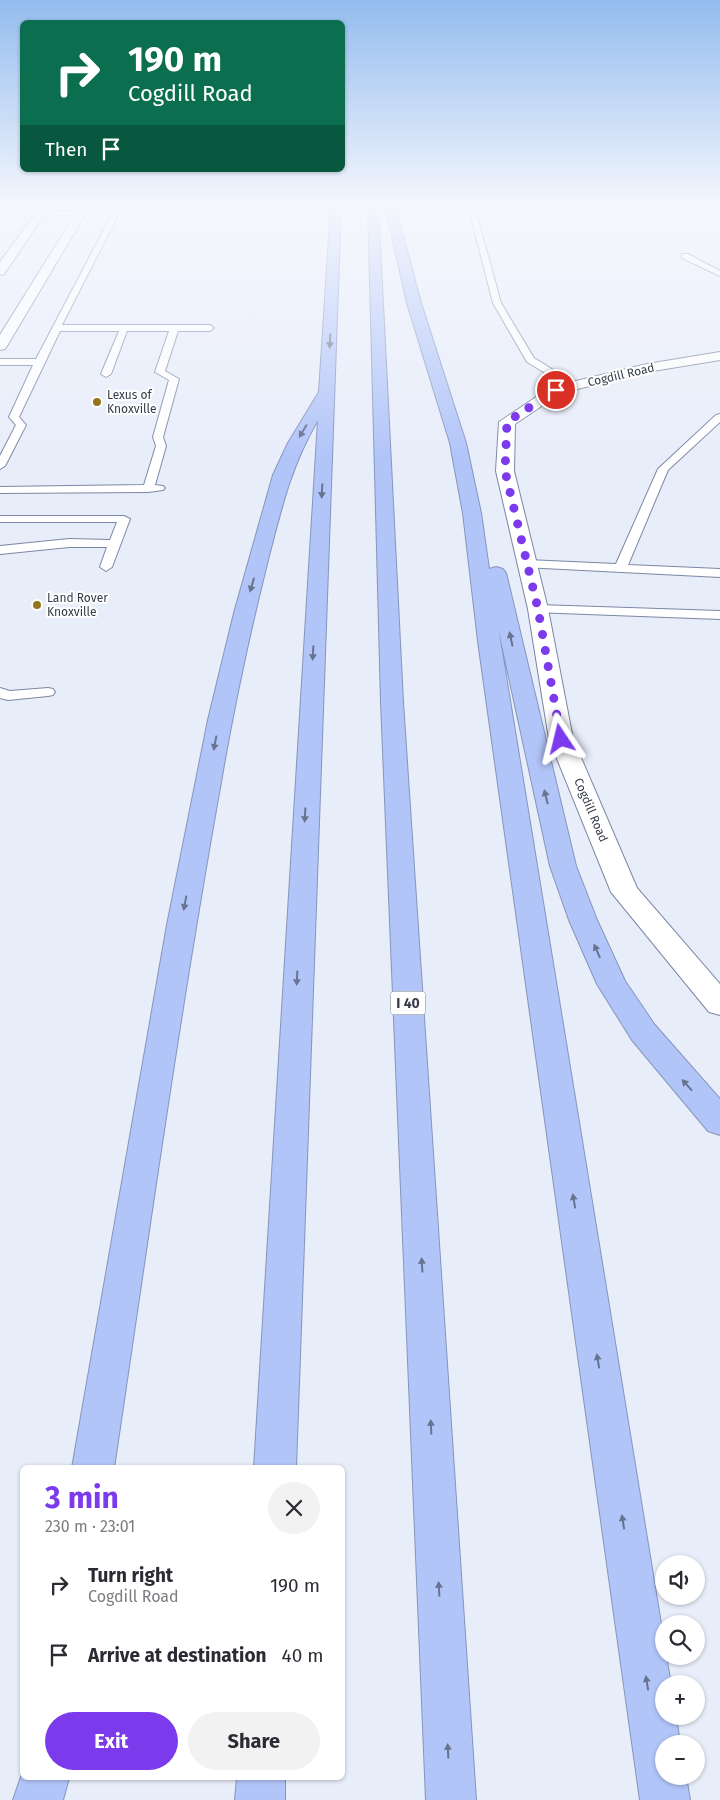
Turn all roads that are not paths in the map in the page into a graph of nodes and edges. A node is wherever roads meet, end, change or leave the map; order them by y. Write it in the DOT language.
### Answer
graph roads {
  1 [pos="34,289"];
  2 [pos="78,289"];
  3 [pos="332,289"];
  4 [pos="375,289"];
  5 [pos="411,289"];
  6 [pos="494,289"];
  7 [pos="58,328"];
  8 [pos="124,328"];
  9 [pos="174,328"];
  10 [pos="210,328"];
  11 [pos="0,346"];
  12 [pos="720,356"];
  13 [pos="0,362"];
  14 [pos="39,362"];
  15 [pos="106,374"];
  16 [pos="573,386"];
  17 [pos="328,390"];
  18 [pos="720,417"];
  19 [pos="458,443"];
  20 [pos="0,466"];
  21 [pos="0,490"];
  22 [pos="0,519"];
  23 [pos="114,544"];
  24 [pos="0,550"];
  25 [pos="527,564"];
  26 [pos="106,567"];
  27 [pos="620,569"];
  28 [pos="720,573"];
  29 [pos="538,609"];
  30 [pos="720,615"];
  31 [pos="0,692"];
  32 [pos="48,692"];
  33 [pos="720,1004"];
  34 [pos="720,1122"];
  35 [pos="93,1465"];
  36 [pos="275,1465"];
  37 [pos="44,1780"];
  38 [pos="49,1780"];
  39 [pos="261,1780"];
  40 [pos="38,1800"];
  41 [pos="45,1800"];
  42 [pos="260,1800"];
  43 [pos="451,1800"];
  44 [pos="665,1800"];
  1 -- 11 [label="street"];
  2 -- 7 [label="lane"];
  3 -- 17 [label="highway, one-way"];
  43 -- 4 [label="highway, I 40, one-way"];
  5 -- 19 [label="highway"];
  6 -- 16 [label="lane"];
  7 -- 8 [label="lane"];
  7 -- 14 [label="lane"];
  8 -- 9 [label="lane"];
  8 -- 15 [label="lane"];
  9 -- 10 [label="lane"];
  9 -- 21 [label="lane"];
  12 -- 16 [label="street, Cogdill Road"];
  13 -- 14 [label="lane"];
  14 -- 20 [label="lane"];
  16 -- 25 [label="street, Cogdill Road"];
  17 -- 35 [label="highway, one-way"];
  17 -- 36 [label="highway, one-way"];
  18 -- 27 [label="lane"];
  34 -- 19 [label="highway, one-way"];
  44 -- 19 [label="highway, one-way"];
  22 -- 23 [label="lane"];
  23 -- 24 [label="lane"];
  23 -- 26 [label="lane"];
  25 -- 27 [label="lane"];
  25 -- 29 [label="street, Cogdill Road"];
  27 -- 28 [label="lane"];
  29 -- 30 [label="lane"];
  29 -- 33 [label="street, Cogdill Road"];
  31 -- 32 [label="lane"];
  37 -- 40 [label="highway"];
  38 -- 41 [label="highway"];
  39 -- 42 [label="highway"];
}
